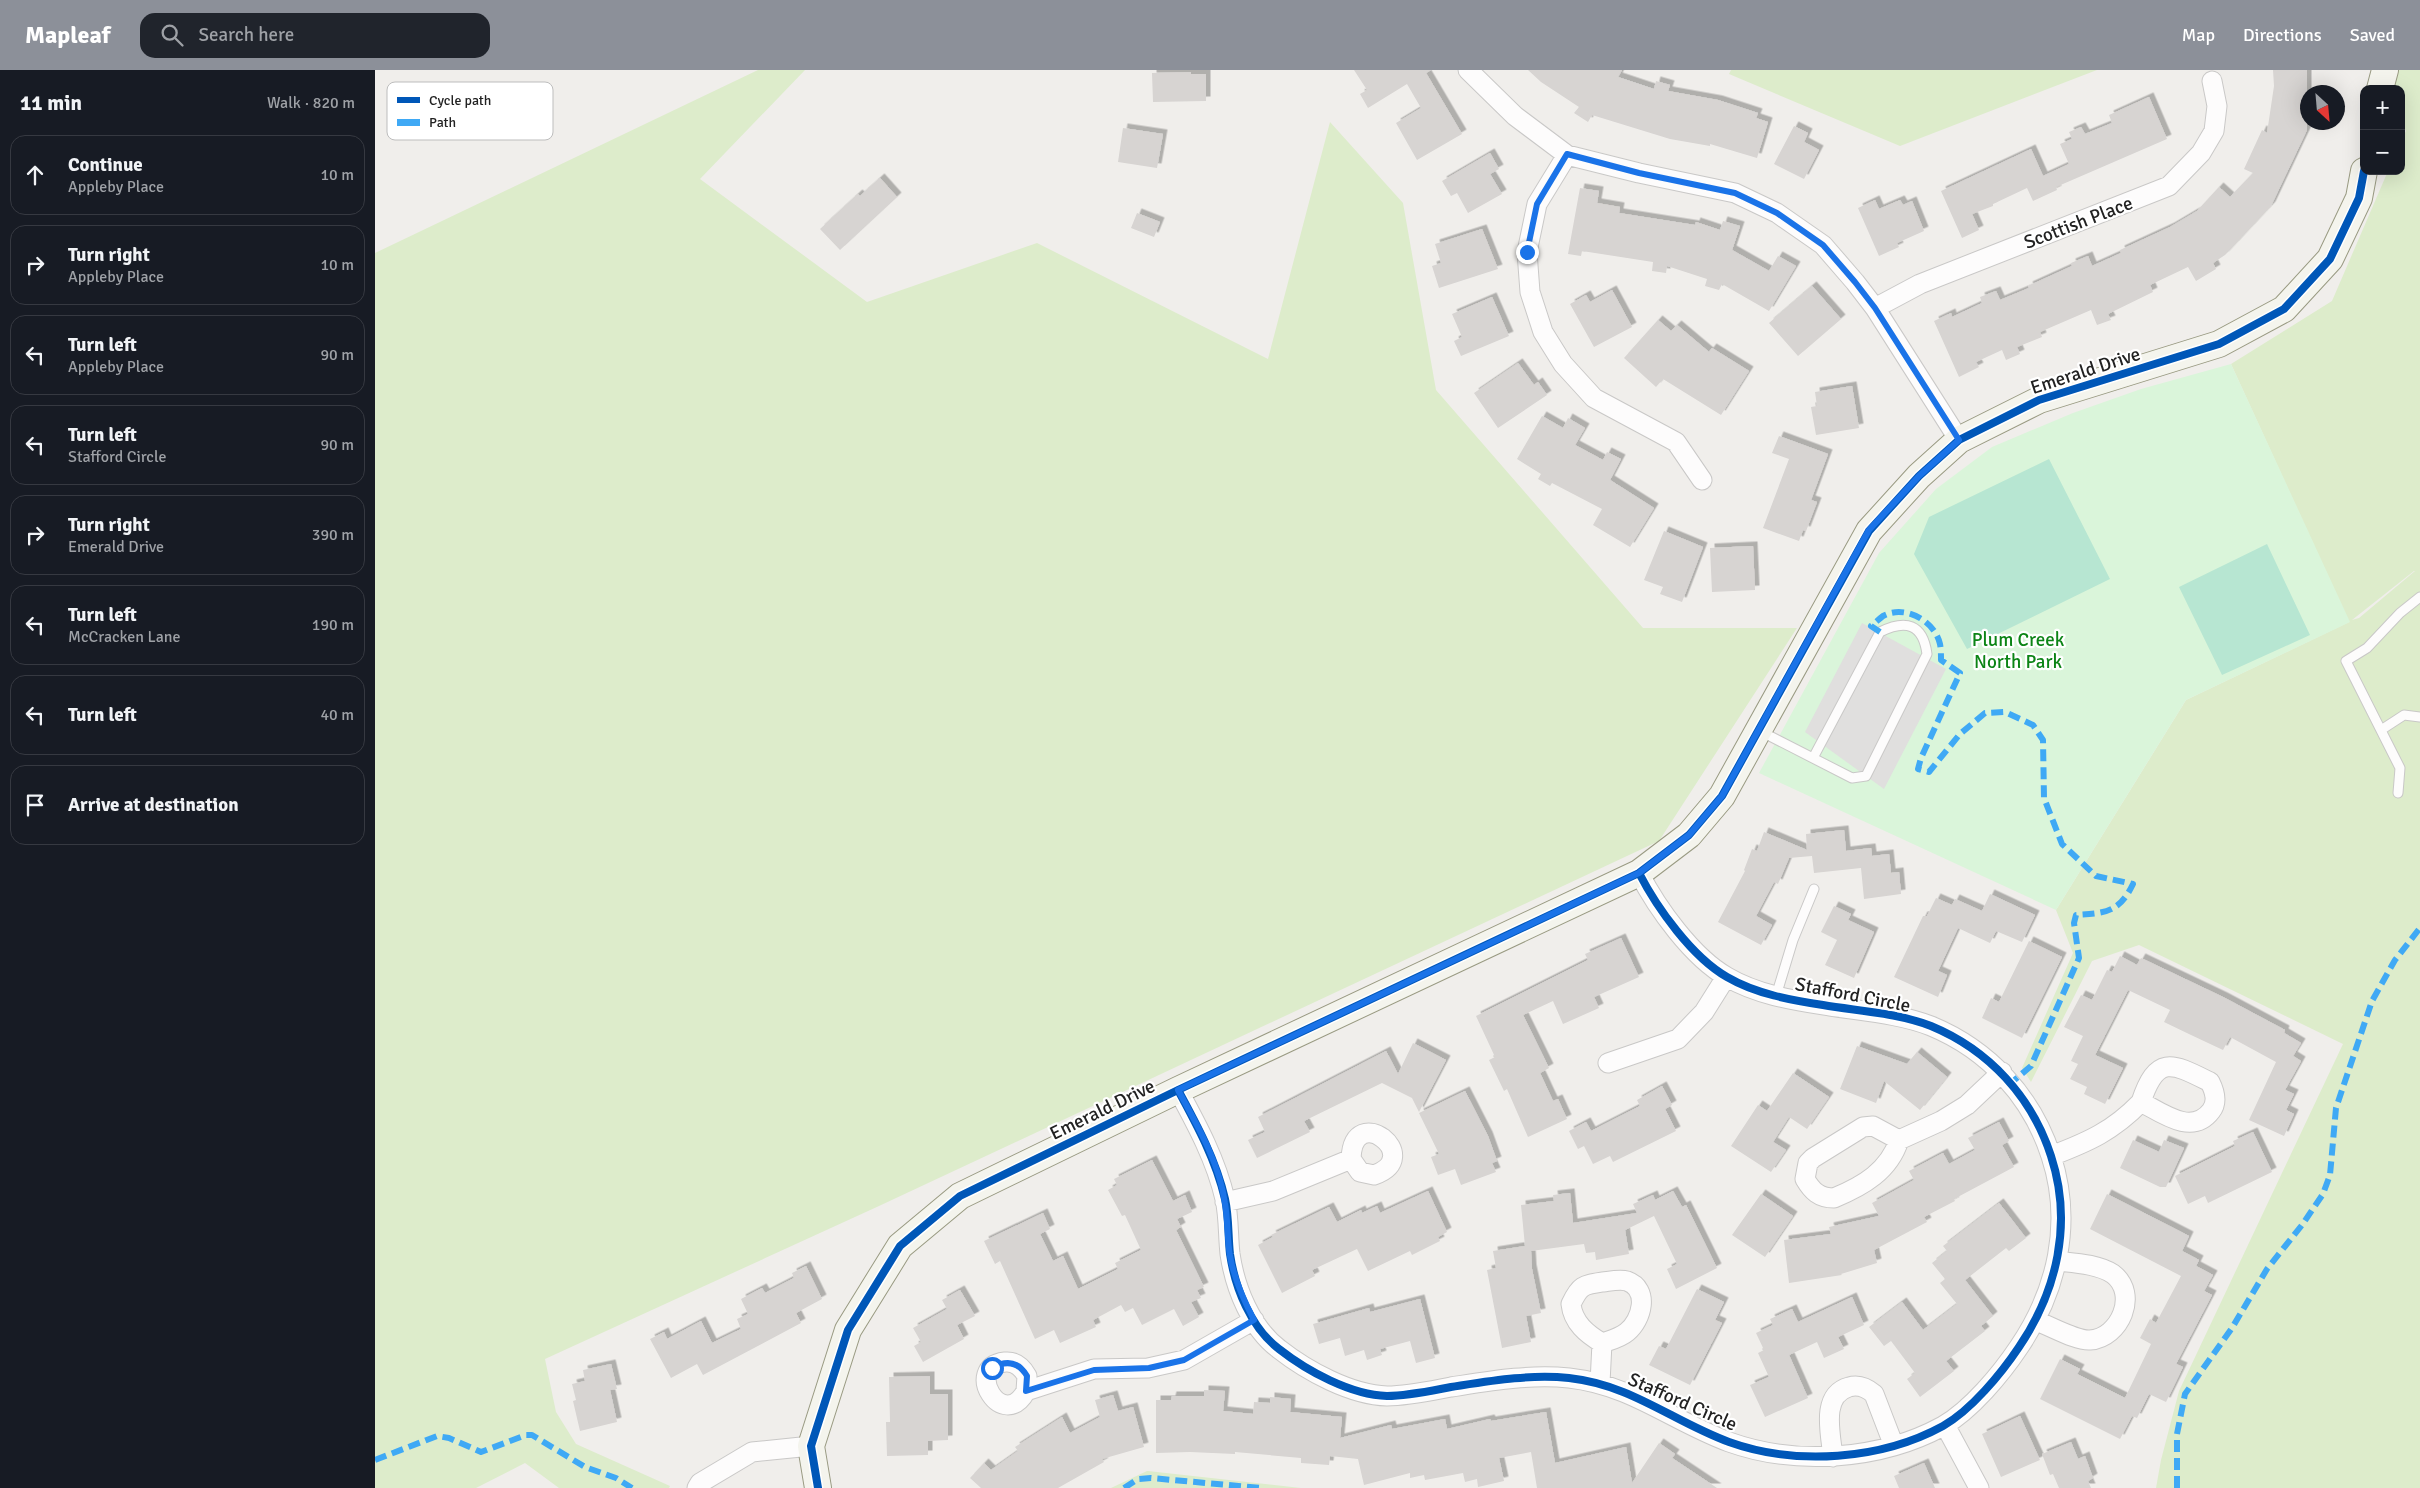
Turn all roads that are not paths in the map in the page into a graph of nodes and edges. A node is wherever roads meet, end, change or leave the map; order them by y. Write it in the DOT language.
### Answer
graph roads {
  1 [pos="1468,70"];
  2 [pos="2385,70"];
  3 [pos="2212,81"];
  4 [pos="2381,85"];
  5 [pos="1567,154"];
  6 [pos="2363,175"];
  7 [pos="1875,308"];
  8 [pos="1959,440"];
  9 [pos="1702,480"];
  10 [pos="2420,597"];
  11 [pos="2420,717"];
  12 [pos="1757,730"];
  13 [pos="2381,730"];
  14 [pos="1813,758"];
  15 [pos="2399,792"];
  16 [pos="1639,873"];
  17 [pos="1814,889"];
  18 [pos="1726,977"];
  19 [pos="1776,996"];
  20 [pos="1608,1063"];
  21 [pos="2002,1072"];
  22 [pos="1178,1090"];
  23 [pos="2141,1102"];
  24 [pos="1899,1140"];
  25 [pos="2051,1156"];
  26 [pos="1351,1159"];
  27 [pos="1225,1202"];
  28 [pos="2057,1260"];
  29 [pos="1254,1320"];
  30 [pos="2036,1321"];
  31 [pos="1602,1343"];
  32 [pos="1600,1383"];
  33 [pos="1026,1391"];
  34 [pos="1945,1425"];
  35 [pos="811,1446"];
  36 [pos="1893,1446"];
  37 [pos="1833,1457"];
  38 [pos="697,1488"];
  39 [pos="818,1488"];
  40 [pos="1979,1488"];
  1 -- 5 [label="street"];
  2 -- 4 [label="street"];
  3 -- 7 [label="street, Scottish Place"];
  5 -- 7 [label="street"];
  5 -- 9 [label="street"];
  6 -- 8 [label="street, Emerald Drive"];
  7 -- 8 [label="street"];
  8 -- 12 [label="street, Emerald Drive"];
  10 -- 13 [label="lane"];
  11 -- 13 [label="lane"];
  12 -- 14 [label="lane"];
  12 -- 16 [label="street, Emerald Drive"];
  13 -- 15 [label="lane"];
  14 -- 14 [label="lane"];
  16 -- 18 [label="street, Stafford Circle"];
  16 -- 22 [label="street, Emerald Drive"];
  17 -- 19 [label="lane"];
  18 -- 19 [label="street, Stafford Circle"];
  18 -- 20 [label="street"];
  19 -- 21 [label="street, Stafford Circle"];
  21 -- 24 [label="street"];
  21 -- 25 [label="street, Stafford Circle"];
  22 -- 27 [label="street, Stafford Circle"];
  22 -- 35 [label="street, Emerald Drive"];
  23 -- 25 [label="street"];
  24 -- 24 [label="street"];
  25 -- 28 [label="street, Stafford Circle"];
  26 -- 27 [label="street"];
  27 -- 29 [label="street, Stafford Circle"];
  28 -- 30 [label="street, Stafford Circle"];
  28 -- 30 [label="street"];
  29 -- 32 [label="street, Stafford Circle"];
  29 -- 33 [label="street"];
  30 -- 34 [label="street, Stafford Circle"];
  31 -- 32 [label="street"];
  32 -- 37 [label="street, Stafford Circle"];
  34 -- 36 [label="street, Stafford Circle"];
  34 -- 40 [label="street"];
  35 -- 38 [label="street"];
  35 -- 39 [label="street, Emerald Drive"];
  36 -- 37 [label="street, Stafford Circle"];
  36 -- 37 [label="street"];
}
